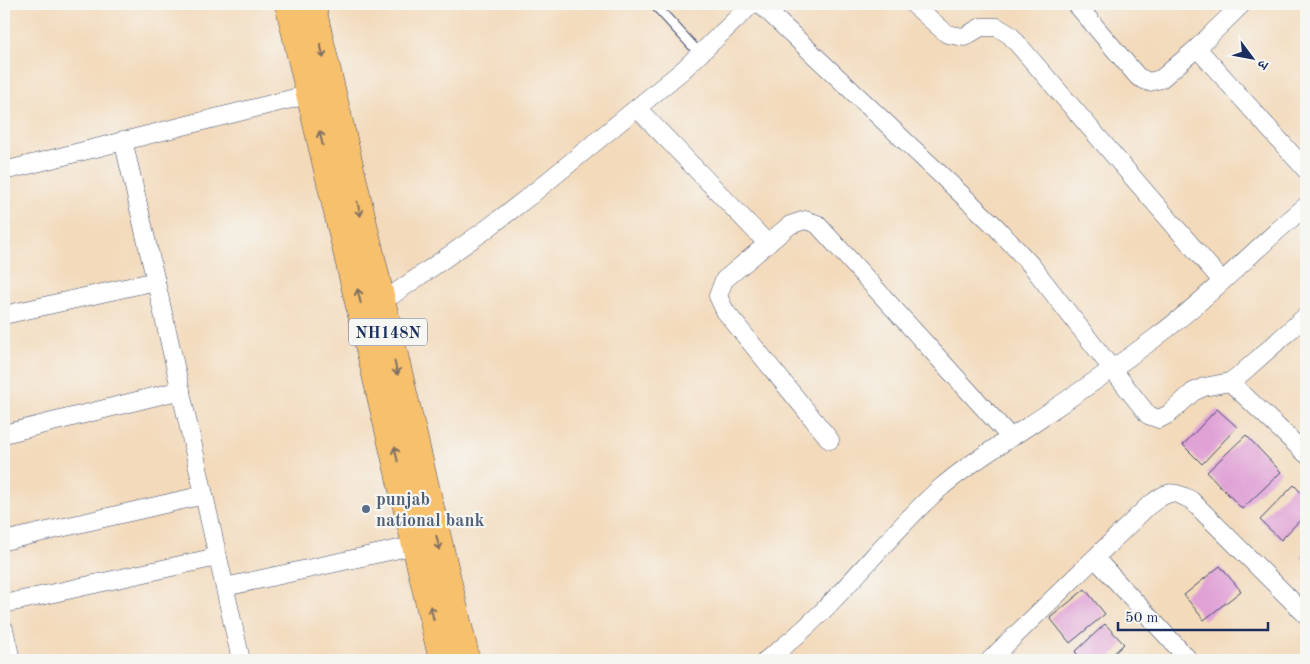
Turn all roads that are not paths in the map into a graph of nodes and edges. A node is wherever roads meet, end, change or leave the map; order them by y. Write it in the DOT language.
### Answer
graph roads {
  1 [pos="289,4"];
  2 [pos="311,4"];
  3 [pos="654,4"];
  4 [pos="752,4"];
  5 [pos="760,4"];
  6 [pos="913,4"];
  7 [pos="1076,4"];
  8 [pos="1242,4"];
  9 [pos="1197,48"];
  10 [pos="700,54"];
  11 [pos="311,94"];
  12 [pos="637,108"];
  13 [pos="123,140"];
  14 [pos="1306,170"];
  15 [pos="4,171"];
  16 [pos="1306,206"];
  17 [pos="768,244"];
  18 [pos="156,281"];
  19 [pos="1222,281"];
  20 [pos="381,303"];
  21 [pos="4,315"];
  22 [pos="1306,316"];
  23 [pos="1111,369"];
  24 [pos="1230,382"];
  25 [pos="181,390"];
  26 [pos="4,434"];
  27 [pos="1011,438"];
  28 [pos="830,440"];
  29 [pos="1306,454"];
  30 [pos="204,495"];
  31 [pos="4,541"];
  32 [pos="417,545"];
  33 [pos="217,558"];
  34 [pos="1095,558"];
  35 [pos="225,588"];
  36 [pos="4,604"];
  37 [pos="1306,615"];
  38 [pos="4,629"];
  39 [pos="11,660"];
  40 [pos="241,660"];
  41 [pos="443,660"];
  42 [pos="466,660"];
  43 [pos="766,660"];
  44 [pos="990,660"];
  45 [pos="1189,660"];
  1 -- 11 [label="highway, NH148N"];
  2 -- 20 [label="highway, NH148N, one-way"];
  3 -- 10 [label="lane"];
  4 -- 10 [label="street"];
  5 -- 23 [label="street"];
  6 -- 19 [label="street"];
  7 -- 9 [label="street"];
  8 -- 9 [label="street"];
  9 -- 14 [label="street"];
  10 -- 12 [label="street"];
  11 -- 13 [label="street"];
  32 -- 11 [label="highway, NH148N, one-way"];
  12 -- 17 [label="street"];
  12 -- 20 [label="street"];
  13 -- 15 [label="street"];
  13 -- 18 [label="street"];
  16 -- 19 [label="street"];
  17 -- 27 [label="street"];
  17 -- 28 [label="street"];
  18 -- 21 [label="street"];
  18 -- 25 [label="street"];
  19 -- 23 [label="street"];
  20 -- 42 [label="highway, NH148N, one-way"];
  22 -- 24 [label="street"];
  23 -- 24 [label="street"];
  23 -- 27 [label="street"];
  24 -- 29 [label="street"];
  25 -- 26 [label="street"];
  25 -- 30 [label="street"];
  27 -- 43 [label="street"];
  30 -- 31 [label="street"];
  30 -- 33 [label="street"];
  32 -- 35 [label="street"];
  41 -- 32 [label="highway, NH148N, one-way"];
  33 -- 35 [label="street"];
  33 -- 36 [label="street"];
  34 -- 37 [label="street"];
  34 -- 44 [label="street"];
  34 -- 45 [label="street"];
  35 -- 40 [label="street"];
  38 -- 39 [label="street"];
}
